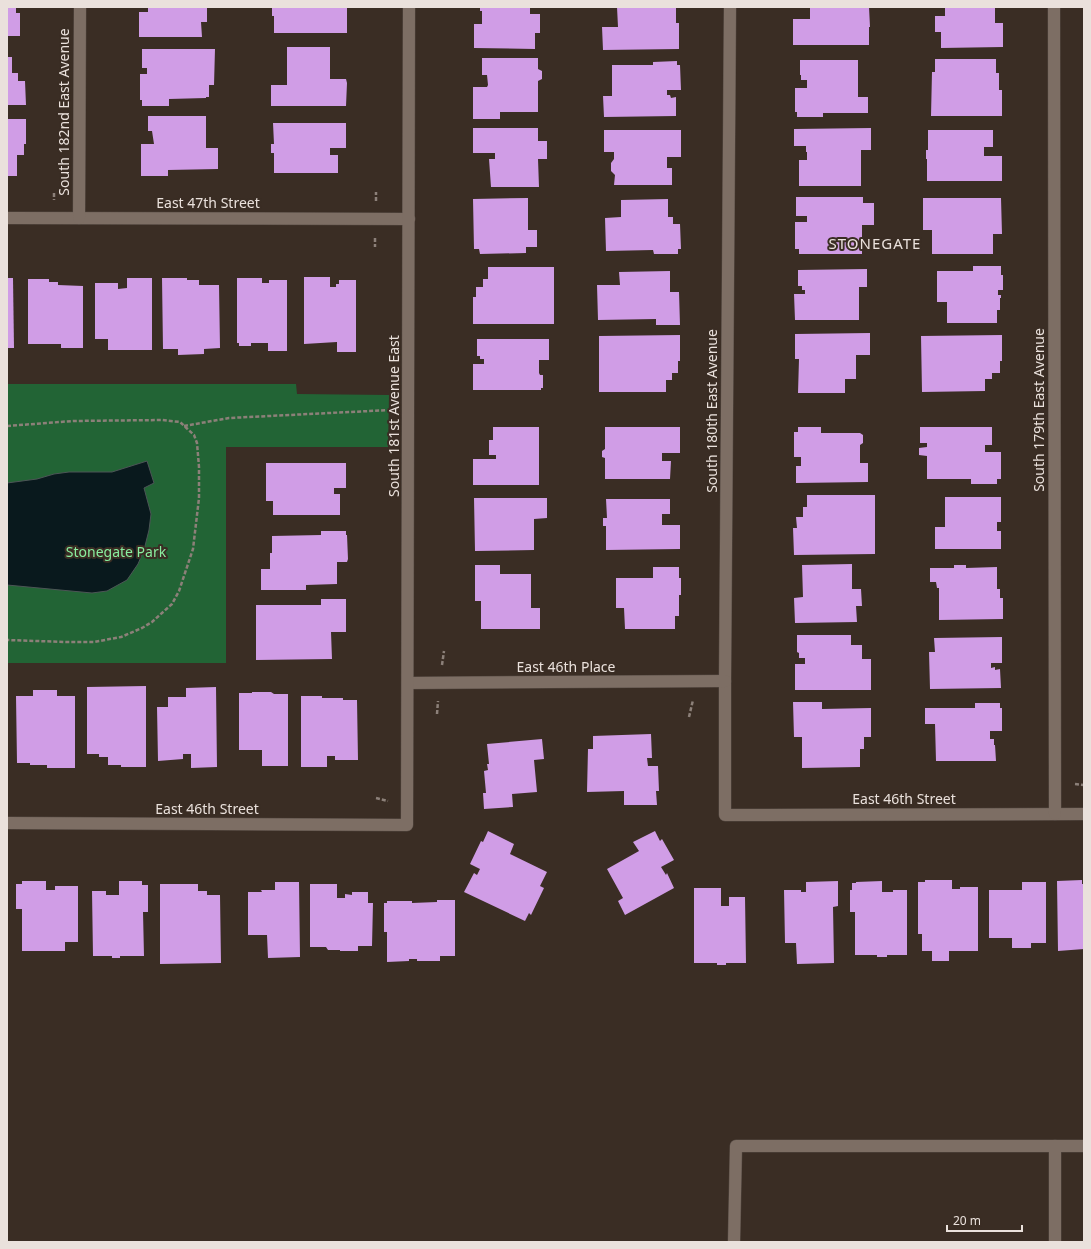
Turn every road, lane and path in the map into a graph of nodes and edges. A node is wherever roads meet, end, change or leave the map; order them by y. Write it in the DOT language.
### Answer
graph roads {
  1 [pos="80,7"];
  2 [pos="410,7"];
  3 [pos="730,7"];
  4 [pos="1054,7"];
  5 [pos="7,218"];
  6 [pos="79,218"];
  7 [pos="410,219"];
  8 [pos="409,410"];
  9 [pos="7,426"];
  10 [pos="184,426"];
  11 [pos="7,640"];
  12 [pos="725,681"];
  13 [pos="408,683"];
  14 [pos="1055,814"];
  15 [pos="1084,814"];
  16 [pos="725,815"];
  17 [pos="7,823"];
  18 [pos="407,825"];
  19 [pos="1055,1146"];
  20 [pos="1084,1146"];
  21 [pos="734,1242"];
  22 [pos="1055,1242"];
  1 -- 6 [label="street, South 182nd East Avenue"];
  2 -- 7 [label="street, South 181st Avenue East"];
  3 -- 12 [label="street, South 180th East Avenue"];
  4 -- 14 [label="street, South 179th East Avenue"];
  5 -- 6 [label="street, East 47th Street"];
  6 -- 7 [label="street, East 47th Street"];
  7 -- 8 [label="street, South 181st Avenue East"];
  8 -- 10 [label="path"];
  8 -- 13 [label="street, South 181st Avenue East"];
  9 -- 10 [label="path"];
  10 -- 11 [label="path"];
  12 -- 13 [label="street, East 46th Place"];
  12 -- 16 [label="street, South 180th East Avenue"];
  13 -- 18 [label="street, South 181st Avenue East"];
  14 -- 15 [label="street, East 46th Street"];
  14 -- 16 [label="street, East 46th Street"];
  17 -- 18 [label="street, East 46th Street"];
  19 -- 20 [label="street"];
  19 -- 21 [label="street"];
  19 -- 22 [label="street"];
}
